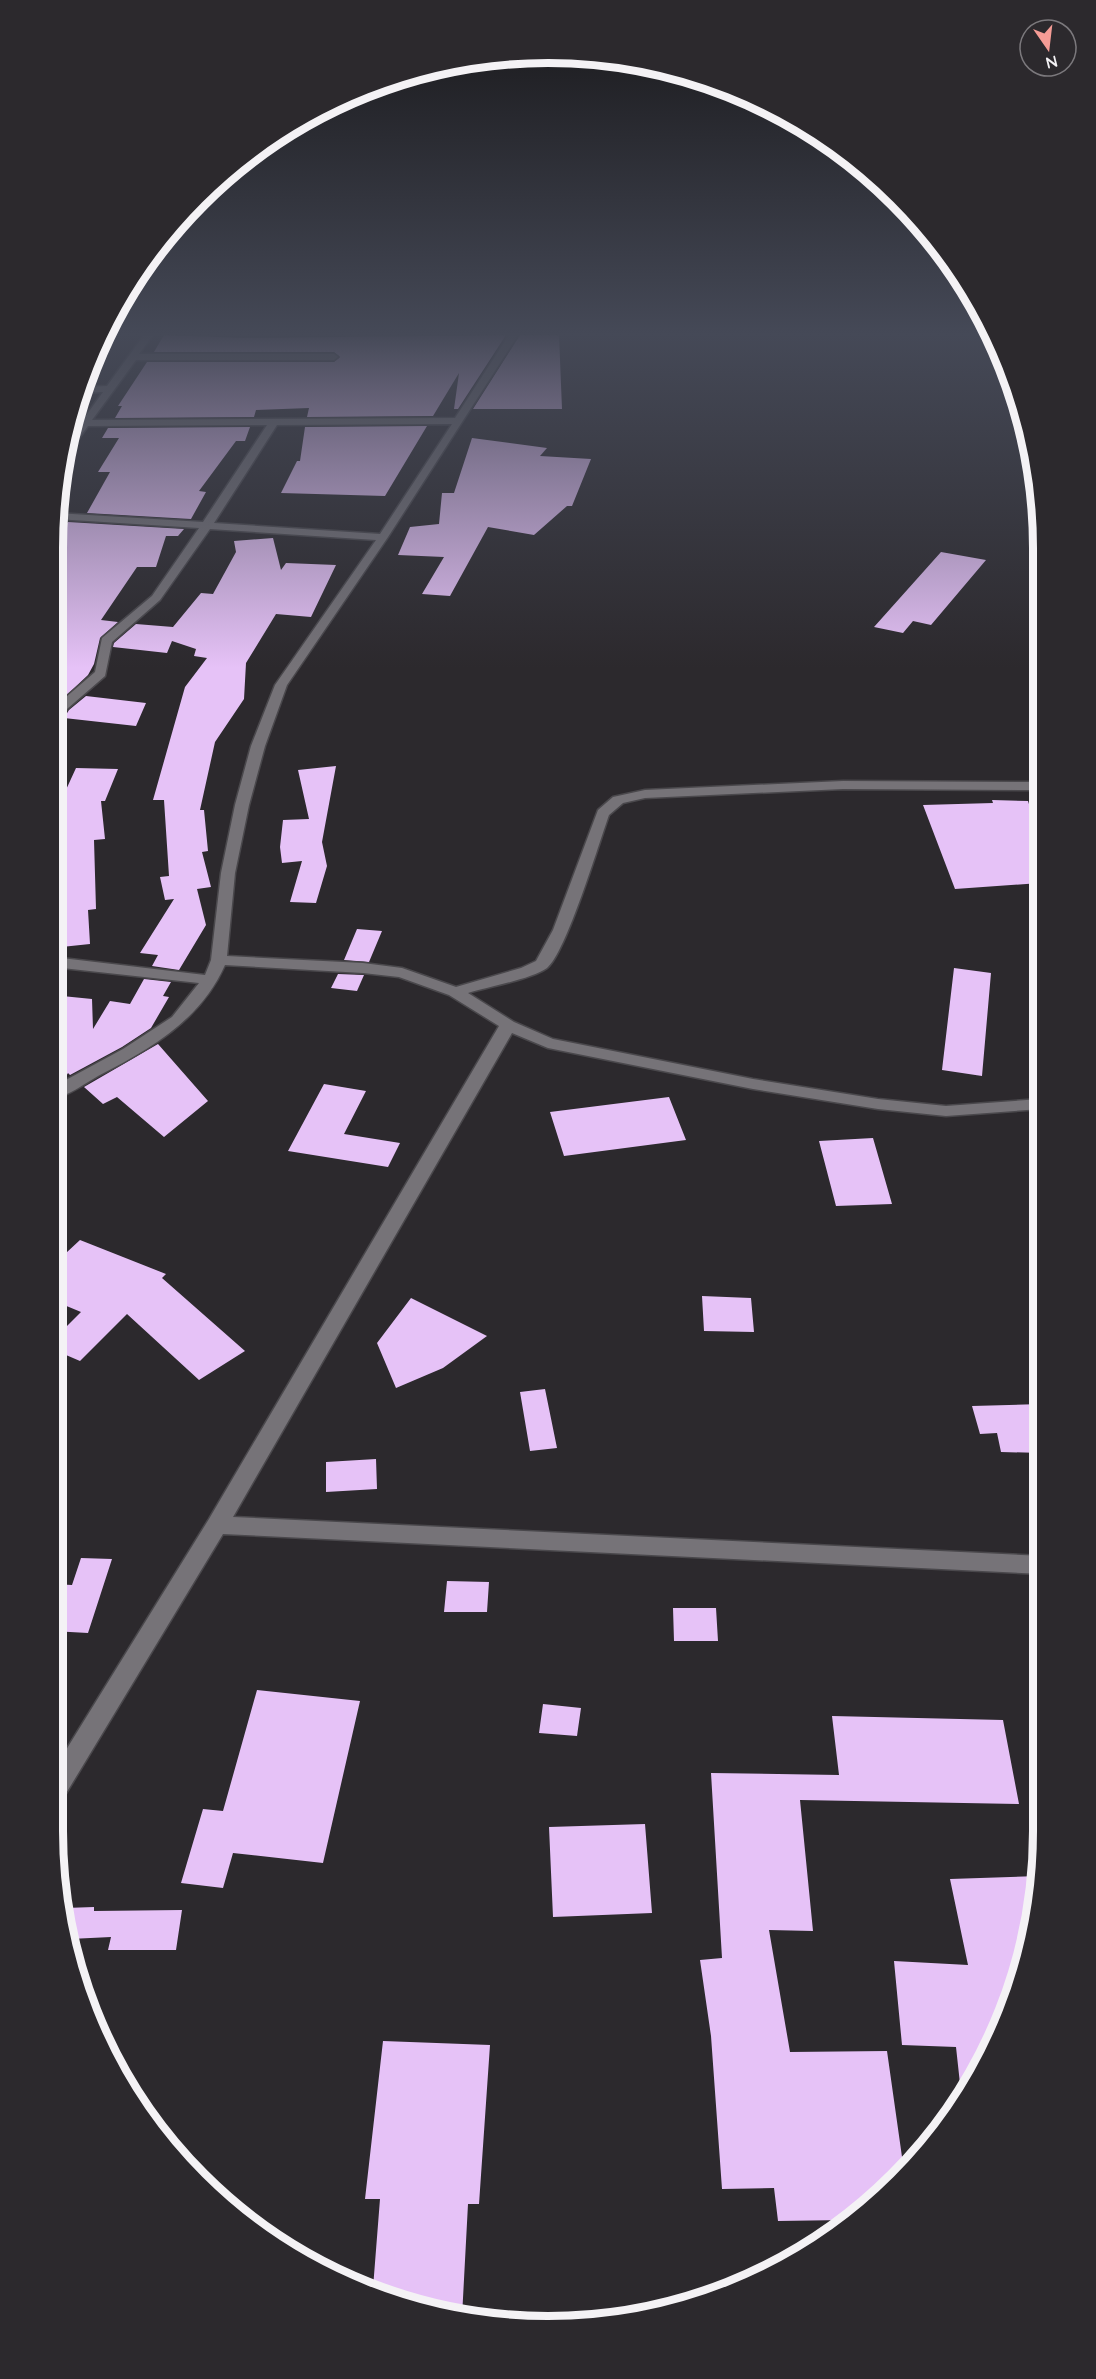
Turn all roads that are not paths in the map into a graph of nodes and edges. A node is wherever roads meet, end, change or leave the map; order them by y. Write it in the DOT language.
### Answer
graph roads {
  1 [pos="258,446"];
  2 [pos="442,446"];
  3 [pos="64,516"];
  4 [pos="207,525"];
  5 [pos="383,537"];
  6 [pos="63,706"];
  7 [pos="1033,786"];
  8 [pos="219,960"];
  9 [pos="63,963"];
  10 [pos="210,980"];
  11 [pos="455,992"];
  12 [pos="508,1025"];
  13 [pos="63,1088"];
  14 [pos="1033,1105"];
  15 [pos="217,1525"];
  16 [pos="1033,1565"];
  17 [pos="63,1774"];
  1 -- 4 [label="street"];
  2 -- 5 [label="street"];
  3 -- 4 [label="street"];
  4 -- 5 [label="street"];
  4 -- 6 [label="street"];
  5 -- 8 [label="street"];
  7 -- 11 [label="street"];
  8 -- 10 [label="street"];
  8 -- 11 [label="street"];
  9 -- 10 [label="street"];
  10 -- 13 [label="street"];
  11 -- 12 [label="street"];
  12 -- 14 [label="street"];
  12 -- 15 [label="street"];
  15 -- 16 [label="street"];
  15 -- 17 [label="street"];
}
